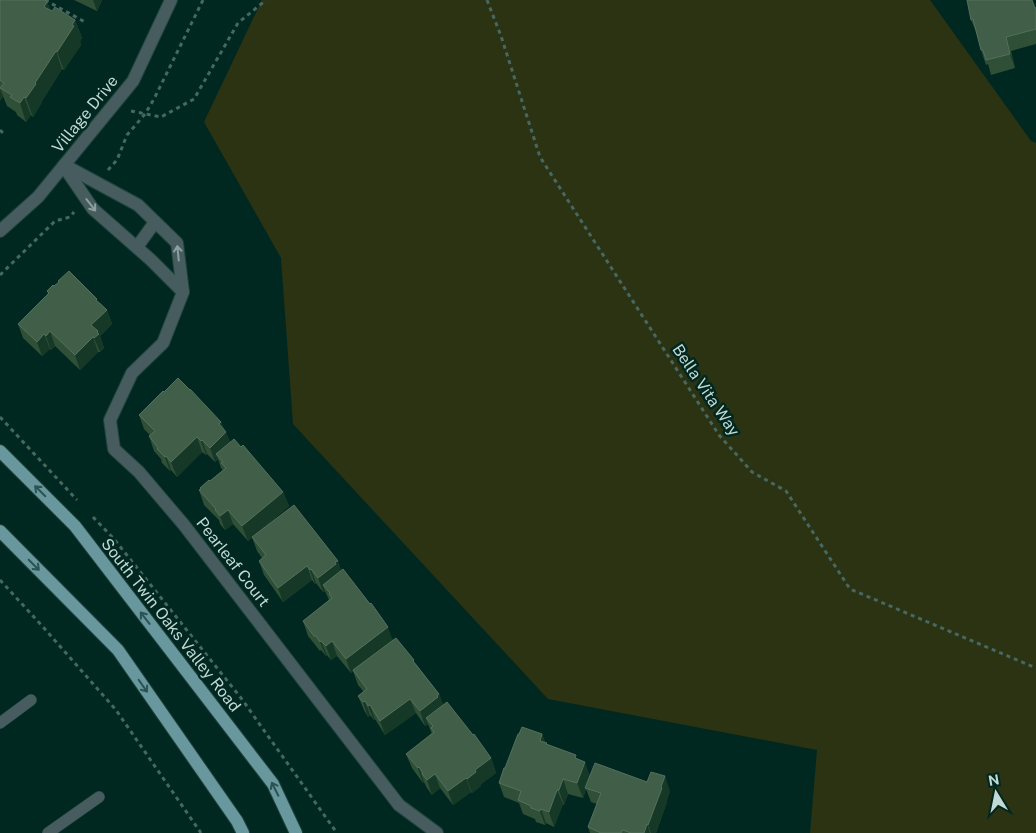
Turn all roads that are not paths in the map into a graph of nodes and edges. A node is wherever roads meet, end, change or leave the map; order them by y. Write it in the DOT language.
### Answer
graph roads {
  1 [pos="171,0"];
  2 [pos="64,166"];
  3 [pos="155,222"];
  4 [pos="0,230"];
  5 [pos="136,247"];
  6 [pos="183,292"];
  7 [pos="0,451"];
  8 [pos="0,531"];
  9 [pos="31,700"];
  10 [pos="0,723"];
  11 [pos="98,797"];
  12 [pos="48,833"];
  13 [pos="243,833"];
  14 [pos="296,833"];
  15 [pos="437,833"];
  1 -- 2 [label="street, Village Drive"];
  2 -- 3 [label="street"];
  2 -- 4 [label="street, Village Drive"];
  2 -- 5 [label="street, one-way"];
  3 -- 5 [label="street"];
  6 -- 3 [label="street, one-way"];
  5 -- 6 [label="street"];
  6 -- 15 [label="street, Pearleaf Court"];
  14 -- 7 [label="main road, South Twin Oaks Valley Road, one-way"];
  8 -- 13 [label="main road, one-way"];
  9 -- 10 [label="lane"];
  11 -- 12 [label="lane"];
}
